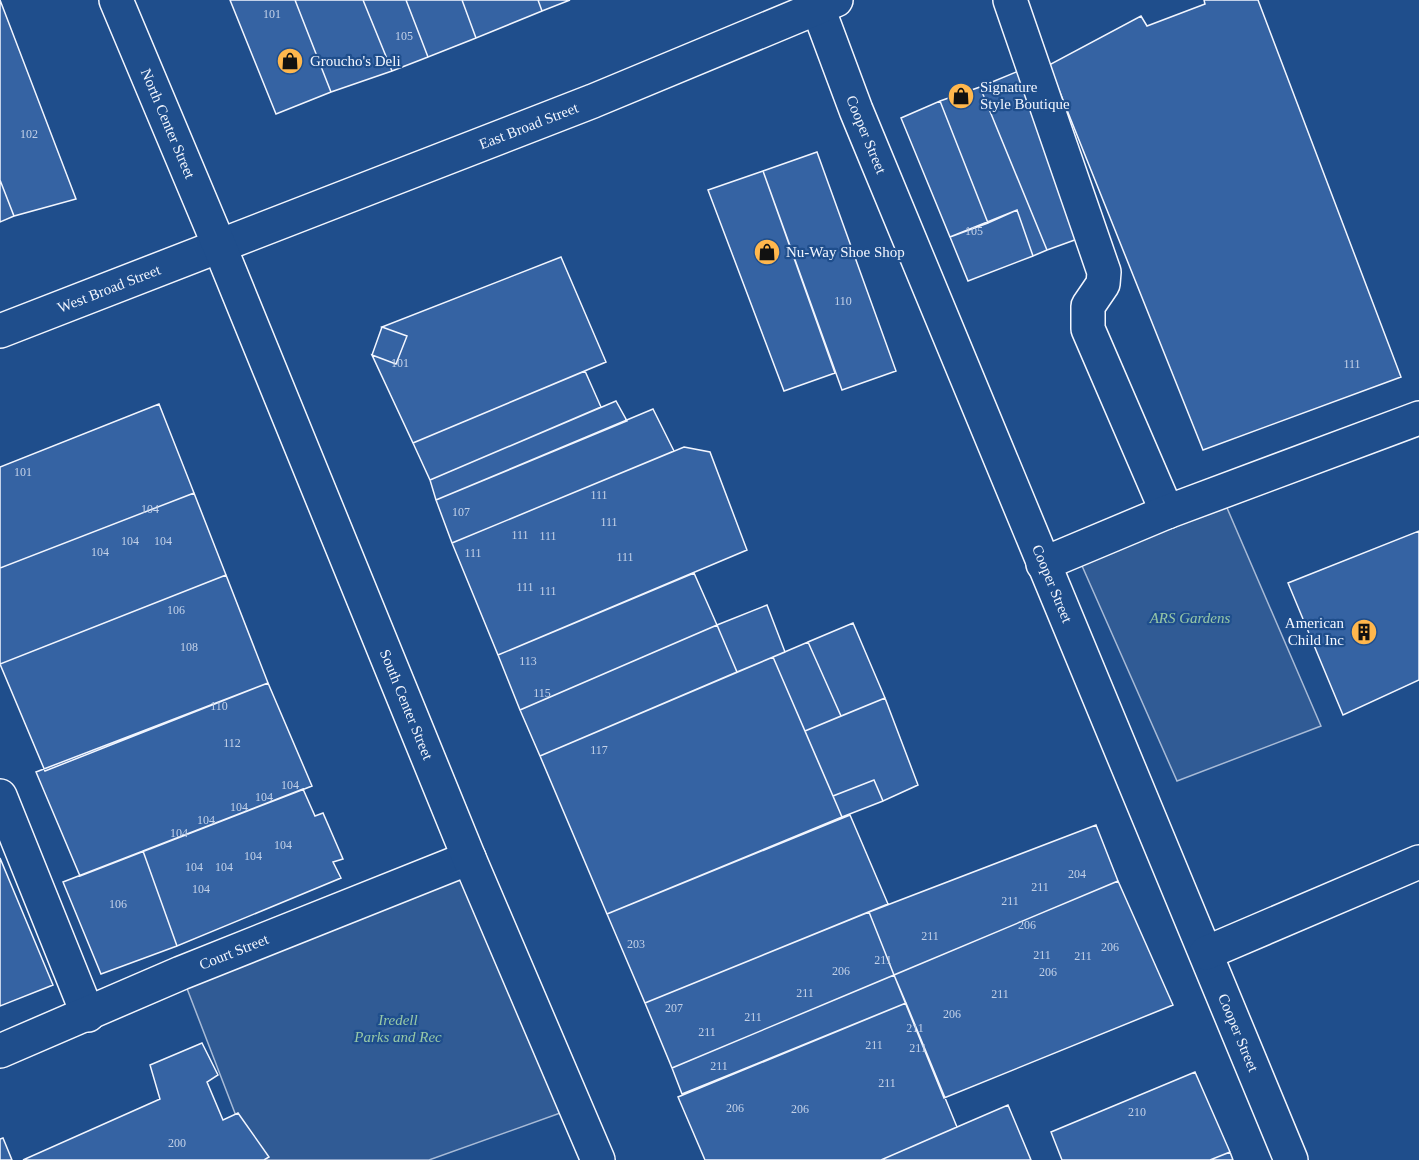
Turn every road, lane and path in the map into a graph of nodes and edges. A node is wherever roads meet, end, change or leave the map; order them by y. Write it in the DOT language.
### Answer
graph roads {
  1 [pos="116,0"];
  2 [pos="1011,0"];
  3 [pos="823,2"];
  4 [pos="219,245"];
  5 [pos="0,331"];
  6 [pos="1419,418"];
  7 [pos="1167,512"];
  8 [pos="1043,564"];
  9 [pos="0,796"];
  10 [pos="469,858"];
  11 [pos="1419,862"];
  12 [pos="1206,953"];
  13 [pos="88,1015"];
  14 [pos="0,1051"];
  15 [pos="598,1160"];
  16 [pos="1291,1160"];
  1 -- 4 [label="street, North Center Street"];
  2 -- 7 [label="street"];
  3 -- 4 [label="street, East Broad Street"];
  3 -- 8 [label="street, Cooper Street"];
  4 -- 5 [label="street, West Broad Street"];
  4 -- 10 [label="street, South Center Street"];
  6 -- 7 [label="street"];
  7 -- 8 [label="street"];
  8 -- 12 [label="street, Cooper Street"];
  9 -- 13 [label="street"];
  10 -- 13 [label="street, Court Street"];
  10 -- 15 [label="street, South Center Street"];
  11 -- 12 [label="street"];
  12 -- 16 [label="street, Cooper Street"];
  13 -- 14 [label="street, Court Street"];
}
